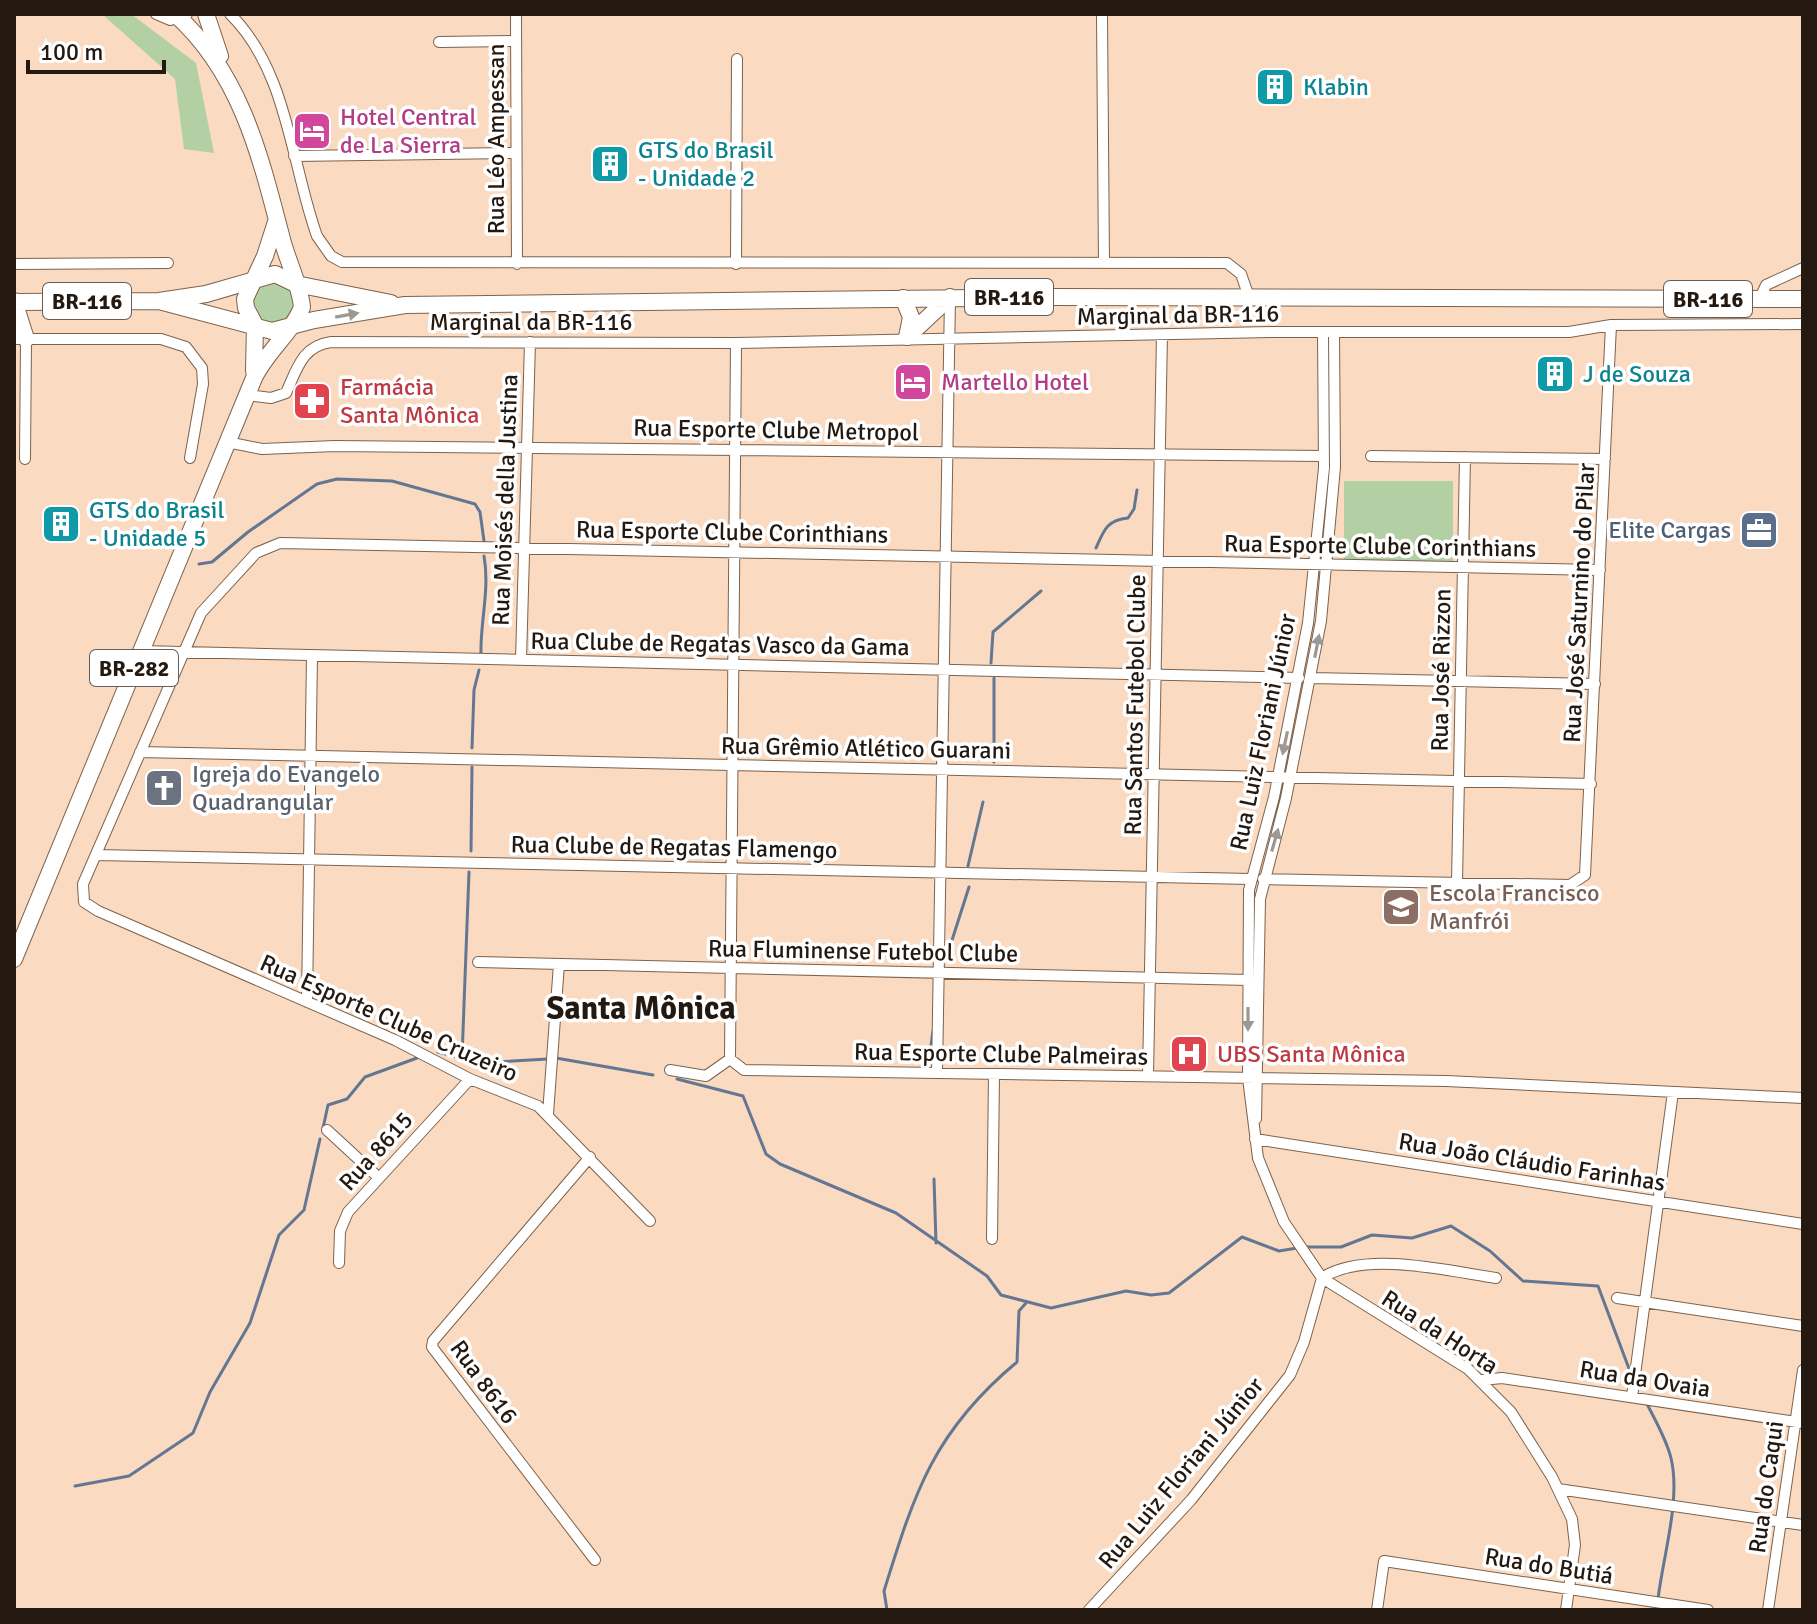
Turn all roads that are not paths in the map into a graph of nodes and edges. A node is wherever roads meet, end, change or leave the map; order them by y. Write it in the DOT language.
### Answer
graph roads {
  1 [pos="156,14"];
  2 [pos="206,14"];
  3 [pos="230,14"];
  4 [pos="516,14"];
  5 [pos="1102,14"];
  6 [pos="181,15"];
  7 [pos="516,41"];
  8 [pos="439,42"];
  9 [pos="737,59"];
  10 [pos="236,94"];
  11 [pos="516,153"];
  12 [pos="294,156"];
  13 [pos="277,216"];
  14 [pos="168,263"];
  15 [pos="1104,263"];
  16 [pos="14,264"];
  17 [pos="517,264"];
  18 [pos="736,264"];
  19 [pos="1803,268"];
  20 [pos="254,281"];
  21 [pos="296,284"];
  22 [pos="950,297"];
  23 [pos="1249,297"];
  24 [pos="903,298"];
  25 [pos="1760,298"];
  26 [pos="1803,299"];
  27 [pos="159,301"];
  28 [pos="14,302"];
  29 [pos="405,305"];
  30 [pos="1803,324"];
  31 [pos="255,325"];
  32 [pos="1611,325"];
  33 [pos="290,326"];
  34 [pos="1328,332"];
  35 [pos="1162,335"];
  36 [pos="907,337"];
  37 [pos="949,338"];
  38 [pos="20,339"];
  39 [pos="530,342"];
  40 [pos="736,343"];
  41 [pos="254,378"];
  42 [pos="247,395"];
  43 [pos="227,442"];
  44 [pos="527,448"];
  45 [pos="735,450"];
  46 [pos="947,452"];
  47 [pos="1161,454"];
  48 [pos="1324,456"];
  49 [pos="1371,456"];
  50 [pos="1465,457"];
  51 [pos="190,458"];
  52 [pos="25,459"];
  53 [pos="1605,459"];
  54 [pos="524,548"];
  55 [pos="734,552"];
  56 [pos="945,557"];
  57 [pos="1158,561"];
  58 [pos="1321,564"];
  59 [pos="1463,567"];
  60 [pos="1600,570"];
  61 [pos="141,651"];
  62 [pos="183,652"];
  63 [pos="312,655"];
  64 [pos="521,660"];
  65 [pos="733,665"];
  66 [pos="944,670"];
  67 [pos="1156,674"];
  68 [pos="1299,678"];
  69 [pos="1311,678"];
  70 [pos="1461,681"];
  71 [pos="1595,684"];
  72 [pos="140,752"];
  73 [pos="310,756"];
  74 [pos="732,765"];
  75 [pos="942,770"];
  76 [pos="1154,775"];
  77 [pos="1278,777"];
  78 [pos="1290,778"];
  79 [pos="1459,781"];
  80 [pos="1591,784"];
  81 [pos="96,855"];
  82 [pos="309,859"];
  83 [pos="731,868"];
  84 [pos="940,872"];
  85 [pos="1152,877"];
  86 [pos="1251,879"];
  87 [pos="1263,879"];
  88 [pos="1457,883"];
  89 [pos="82,897"];
  90 [pos="14,959"];
  91 [pos="478,962"];
  92 [pos="559,964"];
  93 [pos="730,968"];
  94 [pos="939,973"];
  95 [pos="1150,977"];
  96 [pos="1248,980"];
  97 [pos="307,1002"];
  98 [pos="730,1059"];
  99 [pos="670,1070"];
  100 [pos="937,1073"];
  101 [pos="994,1074"];
  102 [pos="1148,1076"];
  103 [pos="1254,1078"];
  104 [pos="470,1079"];
  105 [pos="1673,1092"];
  106 [pos="1803,1098"];
  107 [pos="548,1114"];
  108 [pos="327,1130"];
  109 [pos="1255,1139"];
  110 [pos="590,1157"];
  111 [pos="379,1178"];
  112 [pos="1661,1202"];
  113 [pos="650,1221"];
  114 [pos="1803,1224"];
  115 [pos="992,1239"];
  116 [pos="339,1263"];
  117 [pos="1322,1278"];
  118 [pos="1496,1278"];
  119 [pos="1617,1298"];
  120 [pos="1646,1303"];
  121 [pos="1803,1326"];
  122 [pos="1803,1370"];
  123 [pos="1482,1380"];
  124 [pos="1634,1390"];
  125 [pos="1799,1422"];
  126 [pos="1558,1489"];
  127 [pos="1781,1522"];
  128 [pos="1803,1525"];
  129 [pos="595,1560"];
  130 [pos="1570,1589"];
  131 [pos="1089,1610"];
  132 [pos="1377,1610"];
  133 [pos="1566,1610"];
  134 [pos="1708,1610"];
  135 [pos="1768,1610"];
  1 -- 6 [label="street"];
  2 -- 10 [label="highway"];
  3 -- 12 [label="street"];
  4 -- 7 [label="street, Rua Léo Ampessan"];
  5 -- 15 [label="street"];
  6 -- 10 [label="highway, BR-282"];
  7 -- 8 [label="street"];
  7 -- 11 [label="street, Rua Léo Ampessan"];
  9 -- 18 [label="street"];
  10 -- 13 [label="highway, BR-282"];
  11 -- 12 [label="street"];
  11 -- 17 [label="street, Rua Léo Ampessan"];
  12 -- 17 [label="street, Marginal da BR-116"];
  13 -- 20 [label="highway, BR-282"];
  13 -- 21 [label="highway, BR-282"];
  14 -- 16 [label="street"];
  15 -- 18 [label="street, Marginal da BR-116"];
  15 -- 23 [label="street, Marginal da BR-116"];
  17 -- 18 [label="street, Marginal da BR-116"];
  19 -- 25 [label="street"];
  20 -- 21 [label="highway, BR-116"];
  20 -- 27 [label="highway, BR-116"];
  20 -- 31 [label="highway, BR-282"];
  21 -- 29 [label="highway, BR-116"];
  21 -- 33 [label="highway, BR-282"];
  22 -- 23 [label="highway, BR-116"];
  22 -- 24 [label="highway, BR-116"];
  22 -- 36 [label="highway"];
  22 -- 37 [label="street"];
  23 -- 25 [label="highway, BR-116"];
  24 -- 29 [label="highway, BR-116"];
  24 -- 36 [label="highway"];
  25 -- 26 [label="highway, BR-116"];
  27 -- 28 [label="highway, BR-116"];
  27 -- 31 [label="highway, BR-116"];
  28 -- 38 [label="highway"];
  33 -- 29 [label="highway, BR-116, one-way"];
  30 -- 32 [label="street, Marginal da BR-116"];
  31 -- 33 [label="highway, BR-116"];
  31 -- 41 [label="highway, BR-282"];
  32 -- 34 [label="street, Marginal da BR-116"];
  32 -- 53 [label="street, Rua José Saturnino do Pilar"];
  33 -- 41 [label="highway, BR-282"];
  34 -- 35 [label="street, Marginal da BR-116"];
  34 -- 48 [label="street, Rua Luiz Floriani Júnior"];
  34 -- 58 [label="street, Rua Luiz Floriani Júnior"];
  35 -- 37 [label="street, Marginal da BR-116"];
  35 -- 47 [label="street, Rua Santos Futebol Clube"];
  36 -- 37 [label="street, Marginal da BR-116"];
  36 -- 40 [label="street, Marginal da BR-116"];
  37 -- 46 [label="street"];
  38 -- 51 [label="street"];
  38 -- 52 [label="street"];
  39 -- 40 [label="street, Marginal da BR-116"];
  39 -- 42 [label="street, Marginal da BR-116"];
  39 -- 44 [label="street, Rua Moisés della Justina"];
  40 -- 45 [label="street"];
  41 -- 42 [label="highway, BR-282"];
  42 -- 43 [label="highway, BR-282"];
  43 -- 44 [label="street, Rua Esporte Clube Metropol"];
  43 -- 61 [label="highway, BR-282"];
  44 -- 45 [label="street, Rua Esporte Clube Metropol"];
  44 -- 54 [label="street, Rua Moisés della Justina"];
  45 -- 46 [label="street, Rua Esporte Clube Metropol"];
  45 -- 55 [label="street"];
  46 -- 47 [label="street, Rua Esporte Clube Metropol"];
  46 -- 56 [label="street"];
  47 -- 48 [label="street, Rua Esporte Clube Metropol"];
  47 -- 57 [label="street, Rua Santos Futebol Clube"];
  48 -- 58 [label="street, Rua Luiz Floriani Júnior"];
  49 -- 50 [label="street"];
  50 -- 53 [label="street"];
  50 -- 59 [label="street, Rua José Rizzon"];
  53 -- 60 [label="street, Rua José Saturnino do Pilar"];
  54 -- 55 [label="street, Rua Esporte Clube Corinthians"];
  54 -- 62 [label="street, Rua Esporte Clube Corinthians"];
  54 -- 64 [label="street, Rua Moisés della Justina"];
  55 -- 56 [label="street, Rua Esporte Clube Corinthians"];
  55 -- 65 [label="street"];
  56 -- 57 [label="street, Rua Esporte Clube Corinthians"];
  56 -- 66 [label="street"];
  57 -- 58 [label="street, Rua Esporte Clube Corinthians"];
  57 -- 67 [label="street, Rua Santos Futebol Clube"];
  58 -- 59 [label="street, Rua Esporte Clube Corinthians"];
  58 -- 68 [label="street, Rua Luiz Floriani Júnior"];
  69 -- 58 [label="street, Rua Luiz Floriani Júnior, one-way"];
  59 -- 60 [label="street, Rua Esporte Clube Corinthians"];
  59 -- 70 [label="street, Rua José Rizzon"];
  60 -- 71 [label="street, Rua José Saturnino do Pilar"];
  61 -- 62 [label="street, Rua Clube de Regatas Vasco da Gama"];
  61 -- 90 [label="highway, BR-282"];
  62 -- 63 [label="street, Rua Clube de Regatas Vasco da Gama"];
  62 -- 72 [label="street, Rua Esporte Clube Corinthians"];
  63 -- 64 [label="street, Rua Clube de Regatas Vasco da Gama"];
  63 -- 73 [label="street"];
  64 -- 65 [label="street, Rua Clube de Regatas Vasco da Gama"];
  65 -- 66 [label="street, Rua Clube de Regatas Vasco da Gama"];
  65 -- 74 [label="street"];
  66 -- 67 [label="street, Rua Clube de Regatas Vasco da Gama"];
  66 -- 75 [label="street"];
  67 -- 68 [label="street, Rua Clube de Regatas Vasco da Gama"];
  67 -- 76 [label="street, Rua Santos Futebol Clube"];
  68 -- 77 [label="street, Rua Luiz Floriani Júnior, one-way"];
  69 -- 70 [label="street"];
  69 -- 78 [label="street, Rua Luiz Floriani Júnior"];
  70 -- 71 [label="street"];
  70 -- 79 [label="street, Rua José Rizzon"];
  71 -- 80 [label="street, Rua José Saturnino do Pilar"];
  72 -- 73 [label="street, Rua Grêmio Atlético Guarani"];
  72 -- 81 [label="street, Rua Esporte Clube Corinthians"];
  73 -- 74 [label="street, Rua Grêmio Atlético Guarani"];
  73 -- 82 [label="street"];
  74 -- 75 [label="street, Rua Grêmio Atlético Guarani"];
  74 -- 83 [label="street"];
  75 -- 76 [label="street, Rua Grêmio Atlético Guarani"];
  75 -- 84 [label="street"];
  76 -- 77 [label="street, Rua Grêmio Atlético Guarani"];
  76 -- 85 [label="street, Rua Santos Futebol Clube"];
  77 -- 78 [label="street, Rua Grêmio Atlético Guarani"];
  77 -- 86 [label="street, Rua Luiz Floriani Júnior"];
  78 -- 79 [label="street, Rua Grêmio Atlético Guarani"];
  87 -- 78 [label="street, Rua Luiz Floriani Júnior, one-way"];
  79 -- 80 [label="street, Rua Grêmio Atlético Guarani"];
  79 -- 88 [label="street, Rua José Rizzon"];
  80 -- 88 [label="street, Rua José Saturnino do Pilar"];
  81 -- 82 [label="street, Rua Clube de Regatas Flamengo"];
  81 -- 89 [label="street, Rua Esporte Clube Corinthians"];
  82 -- 83 [label="street, Rua Clube de Regatas Flamengo"];
  82 -- 97 [label="street"];
  83 -- 84 [label="street, Rua Clube de Regatas Flamengo"];
  83 -- 93 [label="street"];
  84 -- 85 [label="street, Rua Clube de Regatas Flamengo"];
  84 -- 94 [label="street"];
  85 -- 86 [label="street, Rua Clube de Regatas Flamengo"];
  85 -- 95 [label="street, Rua Santos Futebol Clube"];
  86 -- 96 [label="street, Rua Luiz Floriani Júnior"];
  87 -- 88 [label="street"];
  87 -- 103 [label="street, Rua Luiz Floriani Júnior"];
  89 -- 97 [label="street, Rua Esporte Clube Cruzeiro"];
  91 -- 92 [label="street, Rua Fluminense Futebol Clube"];
  92 -- 93 [label="street, Rua Fluminense Futebol Clube"];
  92 -- 107 [label="street"];
  93 -- 94 [label="street, Rua Fluminense Futebol Clube"];
  93 -- 98 [label="street"];
  94 -- 95 [label="street, Rua Fluminense Futebol Clube"];
  94 -- 100 [label="street"];
  95 -- 96 [label="street, Rua Fluminense Futebol Clube"];
  95 -- 102 [label="street, Rua Santos Futebol Clube"];
  96 -- 103 [label="street, Rua Luiz Floriani Júnior, one-way"];
  97 -- 104 [label="street, Rua Esporte Clube Cruzeiro"];
  98 -- 99 [label="street"];
  98 -- 100 [label="street, Rua Esporte Clube Palmeiras"];
  100 -- 101 [label="street, Rua Esporte Clube Palmeiras"];
  101 -- 102 [label="street, Rua Esporte Clube Palmeiras"];
  101 -- 115 [label="street"];
  102 -- 103 [label="street, Rua Esporte Clube Palmeiras"];
  103 -- 105 [label="street, Rua Esporte Clube Palmeiras"];
  103 -- 109 [label="street, Rua Luiz Floriani Júnior"];
  104 -- 107 [label="street, Rua Esporte Clube Cruzeiro"];
  104 -- 111 [label="street, Rua 8615"];
  105 -- 106 [label="street, Rua Esporte Clube Palmeiras"];
  105 -- 112 [label="street"];
  107 -- 110 [label="street, Rua Esporte Clube Cruzeiro"];
  108 -- 111 [label="street"];
  109 -- 112 [label="street, Rua João Cláudio Farinhas"];
  109 -- 117 [label="street, Rua Luiz Floriani Júnior"];
  110 -- 113 [label="street, Rua Esporte Clube Cruzeiro"];
  110 -- 129 [label="street, Rua 8616"];
  111 -- 116 [label="street, Rua 8615"];
  112 -- 114 [label="street, Rua João Cláudio Farinhas"];
  112 -- 120 [label="street"];
  117 -- 118 [label="street"];
  117 -- 123 [label="street, Rua da Horta"];
  117 -- 131 [label="street, Rua Luiz Floriani Júnior"];
  119 -- 120 [label="street"];
  120 -- 121 [label="street"];
  120 -- 124 [label="street"];
  122 -- 125 [label="street, Rua do Caqui"];
  123 -- 124 [label="street, Rua da Ovaia"];
  123 -- 126 [label="street, Rua da Horta"];
  124 -- 125 [label="street, Rua da Ovaia"];
  125 -- 127 [label="street, Rua do Caqui"];
  126 -- 127 [label="street"];
  126 -- 130 [label="street, Rua da Horta"];
  127 -- 128 [label="street"];
  127 -- 135 [label="street, Rua do Caqui"];
  130 -- 132 [label="street, Rua do Butiá"];
  130 -- 133 [label="street, Rua da Horta"];
  130 -- 134 [label="street, Rua do Butiá"];
}
